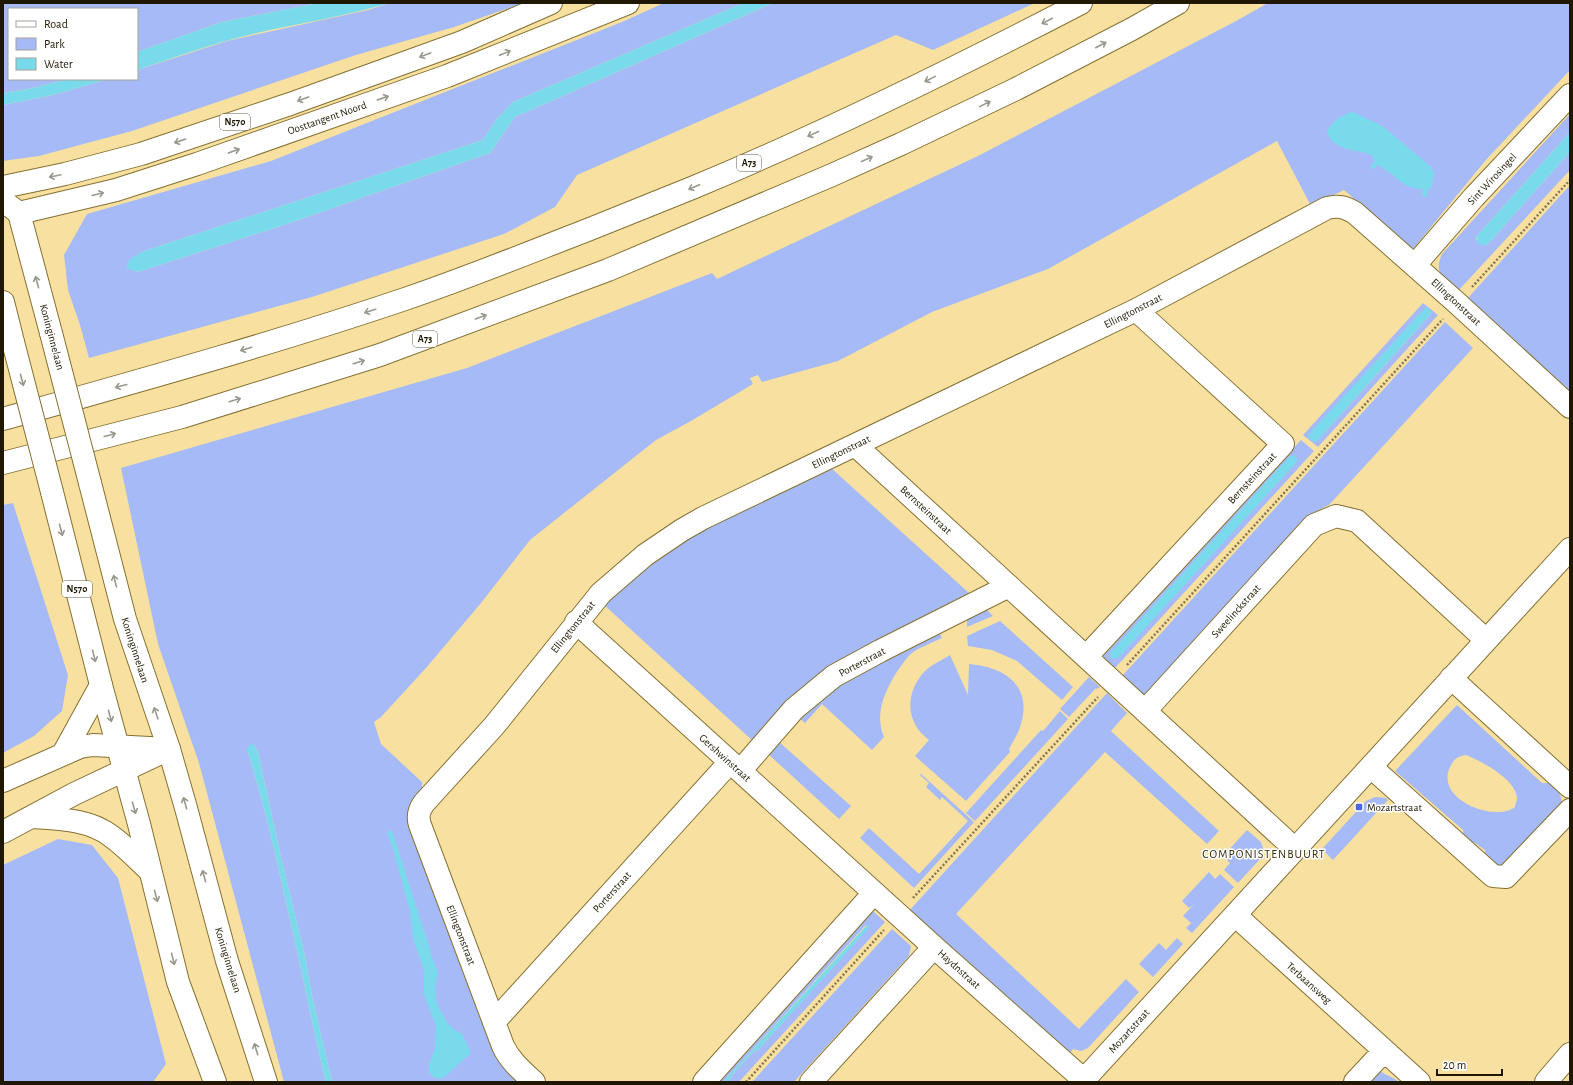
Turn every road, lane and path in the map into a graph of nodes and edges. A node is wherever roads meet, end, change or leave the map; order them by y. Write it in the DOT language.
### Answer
graph roads {
  1 [pos="551,3"];
  2 [pos="628,3"];
  3 [pos="1081,3"];
  4 [pos="1178,3"];
  5 [pos="1570,95"];
  6 [pos="1570,180"];
  7 [pos="3,187"];
  8 [pos="8,210"];
  9 [pos="1414,265"];
  10 [pos="3,302"];
  11 [pos="1458,303"];
  12 [pos="1136,310"];
  13 [pos="1570,406"];
  14 [pos="3,419"];
  15 [pos="855,445"];
  16 [pos="3,463"];
  17 [pos="1570,549"];
  18 [pos="1008,586"];
  19 [pos="576,622"];
  20 [pos="1486,640"];
  21 [pos="1086,657"];
  22 [pos="1451,678"];
  23 [pos="1112,681"];
  24 [pos="101,686"];
  25 [pos="1145,711"];
  26 [pos="118,746"];
  27 [pos="169,749"];
  28 [pos="63,754"];
  29 [pos="735,766"];
  30 [pos="1371,766"];
  31 [pos="124,771"];
  32 [pos="3,781"];
  33 [pos="1570,787"];
  34 [pos="1570,810"];
  35 [pos="31,817"];
  36 [pos="3,832"];
  37 [pos="1295,849"];
  38 [pos="150,871"];
  39 [pos="874,893"];
  40 [pos="898,914"];
  41 [pos="1235,915"];
  42 [pos="934,947"];
  43 [pos="494,1022"];
  44 [pos="1384,1051"];
  45 [pos="1570,1054"];
  46 [pos="1083,1081"];
  47 [pos="215,1082"];
  48 [pos="266,1082"];
  49 [pos="534,1082"];
  50 [pos="704,1082"];
  51 [pos="746,1082"];
  52 [pos="810,1082"];
  53 [pos="1355,1082"];
  54 [pos="1418,1082"];
  55 [pos="1546,1082"];
  1 -- 7 [label="main road, N570, one-way"];
  8 -- 2 [label="main road, Oosttangent Noord / N570, one-way"];
  3 -- 14 [label="main road, A73, one-way"];
  16 -- 4 [label="main road, A73, one-way"];
  5 -- 9 [label="main road, Sint Wirosingel"];
  6 -- 11 [label="path"];
  27 -- 8 [label="main road, Koninginnelaan / N570, one-way, bridge"];
  9 -- 11 [label="main road, Ellingtonstraat"];
  9 -- 12 [label="main road, Ellingtonstraat"];
  10 -- 24 [label="main road, N570, one-way, bridge"];
  11 -- 13 [label="main road, Ellingtonstraat"];
  11 -- 23 [label="path"];
  12 -- 15 [label="main road, Ellingtonstraat"];
  12 -- 21 [label="main road, Bernsteinstraat"];
  15 -- 18 [label="main road, Bernsteinstraat"];
  15 -- 19 [label="main road, Ellingtonstraat"];
  17 -- 20 [label="main road, Mozartstraat"];
  18 -- 21 [label="main road, Bernsteinstraat"];
  18 -- 29 [label="main road, Porterstraat"];
  19 -- 29 [label="main road, Gershwinstraat"];
  19 -- 43 [label="main road, Ellingtonstraat"];
  20 -- 22 [label="main road, Mozartstraat"];
  20 -- 25 [label="main road, Sweelinckstraat"];
  21 -- 23 [label="main road, Bernsteinstraat"];
  22 -- 30 [label="main road, Mozartstraat"];
  22 -- 33 [label="main road"];
  23 -- 25 [label="main road, Bernsteinstraat"];
  23 -- 40 [label="path"];
  24 -- 26 [label="main road, N570, one-way"];
  24 -- 28 [label="main road"];
  25 -- 37 [label="main road"];
  26 -- 27 [label="main road"];
  26 -- 28 [label="main road"];
  26 -- 31 [label="main road, N570"];
  27 -- 31 [label="main road"];
  48 -- 27 [label="main road, Koninginnelaan / N570, one-way"];
  28 -- 32 [label="main road"];
  29 -- 39 [label="main road, Gershwinstraat"];
  29 -- 43 [label="main road, Porterstraat"];
  30 -- 34 [label="main road"];
  30 -- 37 [label="main road, Mozartstraat"];
  31 -- 35 [label="main road"];
  31 -- 38 [label="main road, N570, one-way"];
  35 -- 36 [label="main road"];
  35 -- 38 [label="main road"];
  37 -- 41 [label="main road, Mozartstraat"];
  38 -- 47 [label="main road, N570, one-way"];
  39 -- 40 [label="main road, Gershwinstraat"];
  39 -- 50 [label="main road"];
  40 -- 42 [label="main road, Gershwinstraat"];
  40 -- 51 [label="path"];
  41 -- 44 [label="main road, Terbaansweg"];
  41 -- 46 [label="main road, Mozartstraat"];
  42 -- 46 [label="main road, Haydnstraat"];
  42 -- 52 [label="main road, Haydnstraat"];
  43 -- 49 [label="main road, Ellingtonstraat"];
  44 -- 53 [label="main road"];
  44 -- 54 [label="main road, Terbaansweg"];
  45 -- 55 [label="main road"];
}
